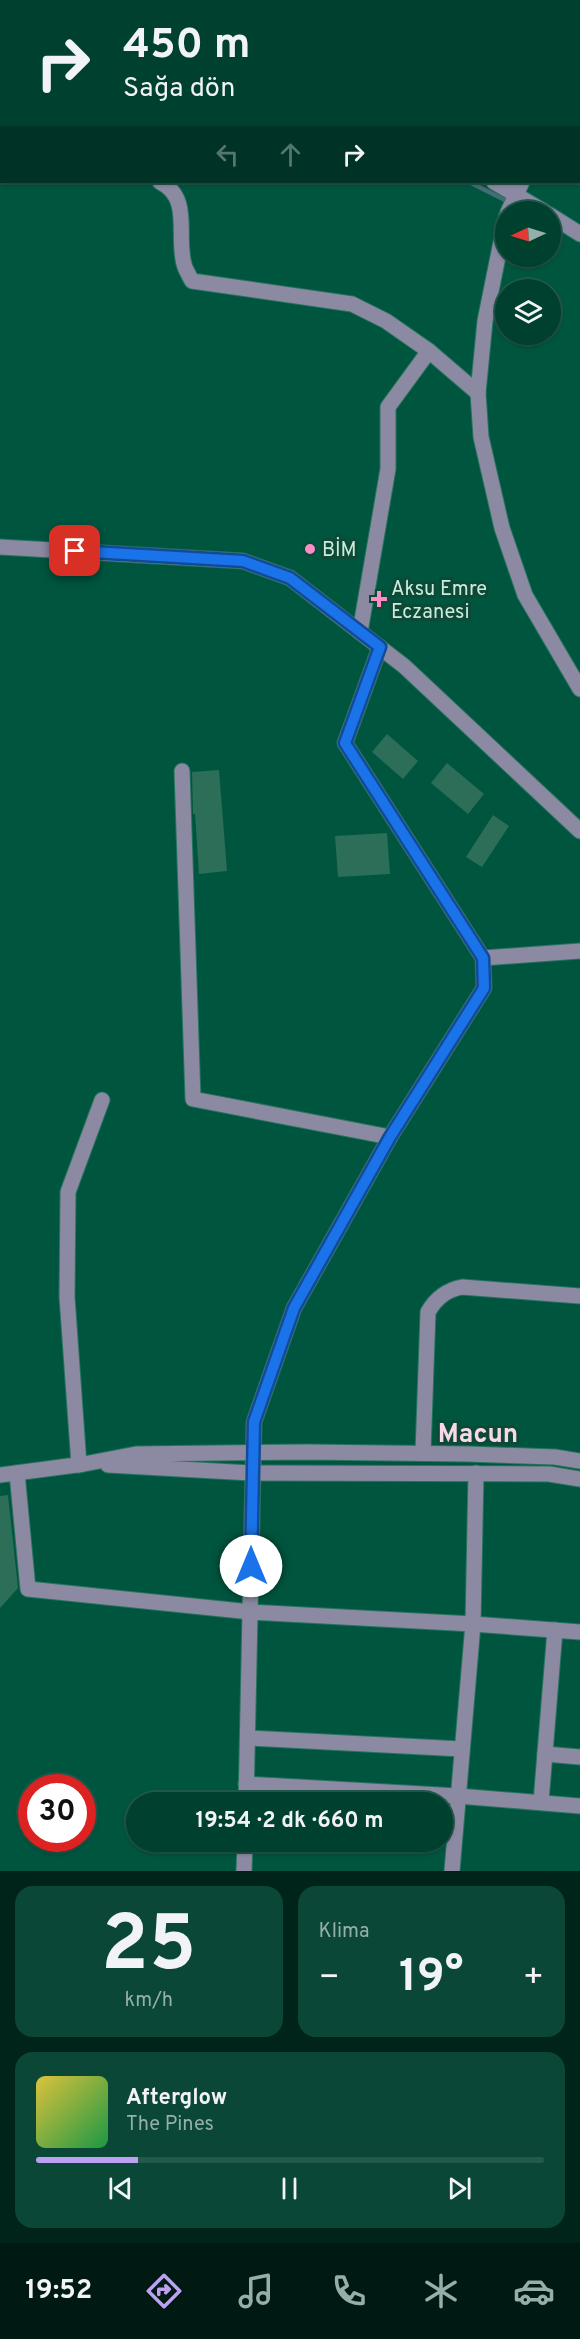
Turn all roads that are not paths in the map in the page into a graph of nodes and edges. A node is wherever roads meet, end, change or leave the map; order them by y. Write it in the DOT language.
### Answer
graph roads {
  1 [pos="162,183"];
  2 [pos="495,183"];
  3 [pos="514,196"];
  4 [pos="561,222"];
  5 [pos="580,234"];
  6 [pos="495,267"];
  7 [pos="429,351"];
  8 [pos="478,393"];
  9 [pos="0,547"];
  10 [pos="360,632"];
  11 [pos="380,647"];
  12 [pos="580,690"];
  13 [pos="182,771"];
  14 [pos="580,831"];
  15 [pos="580,951"];
  16 [pos="483,958"];
  17 [pos="102,1100"];
  18 [pos="390,1137"];
  19 [pos="580,1296"];
  20 [pos="252,1453"];
  21 [pos="423,1453"];
  22 [pos="580,1461"];
  23 [pos="81,1464"];
  24 [pos="17,1473"];
  25 [pos="251,1473"];
  26 [pos="476,1473"];
  27 [pos="0,1475"];
  28 [pos="580,1479"];
  29 [pos="251,1612"];
  30 [pos="473,1624"];
  31 [pos="555,1630"];
  32 [pos="580,1632"];
  33 [pos="248,1738"];
  34 [pos="462,1749"];
  35 [pos="545,1754"];
  36 [pos="580,1757"];
  37 [pos="246,1784"];
  38 [pos="246,1792"];
  39 [pos="458,1796"];
  40 [pos="541,1802"];
  41 [pos="580,1806"];
  42 [pos="245,1852"];
  43 [pos="244,1871"];
  44 [pos="452,1871"];
  1 -- 7 [label="street"];
  2 -- 3 [label="street"];
  4 -- 5 [label="street"];
  6 -- 8 [label="street"];
  7 -- 8 [label="street"];
  7 -- 10 [label="street"];
  8 -- 12 [label="street"];
  9 -- 10 [label="street"];
  10 -- 11 [label="street"];
  11 -- 14 [label="street"];
  11 -- 16 [label="street"];
  13 -- 18 [label="street"];
  15 -- 16 [label="street"];
  16 -- 18 [label="street"];
  17 -- 23 [label="street"];
  18 -- 20 [label="street"];
  19 -- 21 [label="street"];
  20 -- 21 [label="street"];
  20 -- 23 [label="street"];
  20 -- 25 [label="street"];
  21 -- 22 [label="street"];
  23 -- 24 [label="street"];
  23 -- 25 [label="street"];
  24 -- 27 [label="street"];
  24 -- 29 [label="street"];
  25 -- 26 [label="street"];
  25 -- 29 [label="street"];
  26 -- 28 [label="street"];
  26 -- 30 [label="street"];
  29 -- 30 [label="street"];
  29 -- 33 [label="street"];
  30 -- 31 [label="street"];
  30 -- 34 [label="street"];
  31 -- 32 [label="street"];
  31 -- 35 [label="street"];
  33 -- 34 [label="street"];
  33 -- 37 [label="street"];
  34 -- 39 [label="street"];
  35 -- 36 [label="street"];
  35 -- 40 [label="street"];
  37 -- 38 [label="street"];
  37 -- 39 [label="street"];
  39 -- 40 [label="street"];
  39 -- 44 [label="street"];
  40 -- 41 [label="street"];
  42 -- 43 [label="street"];
}
